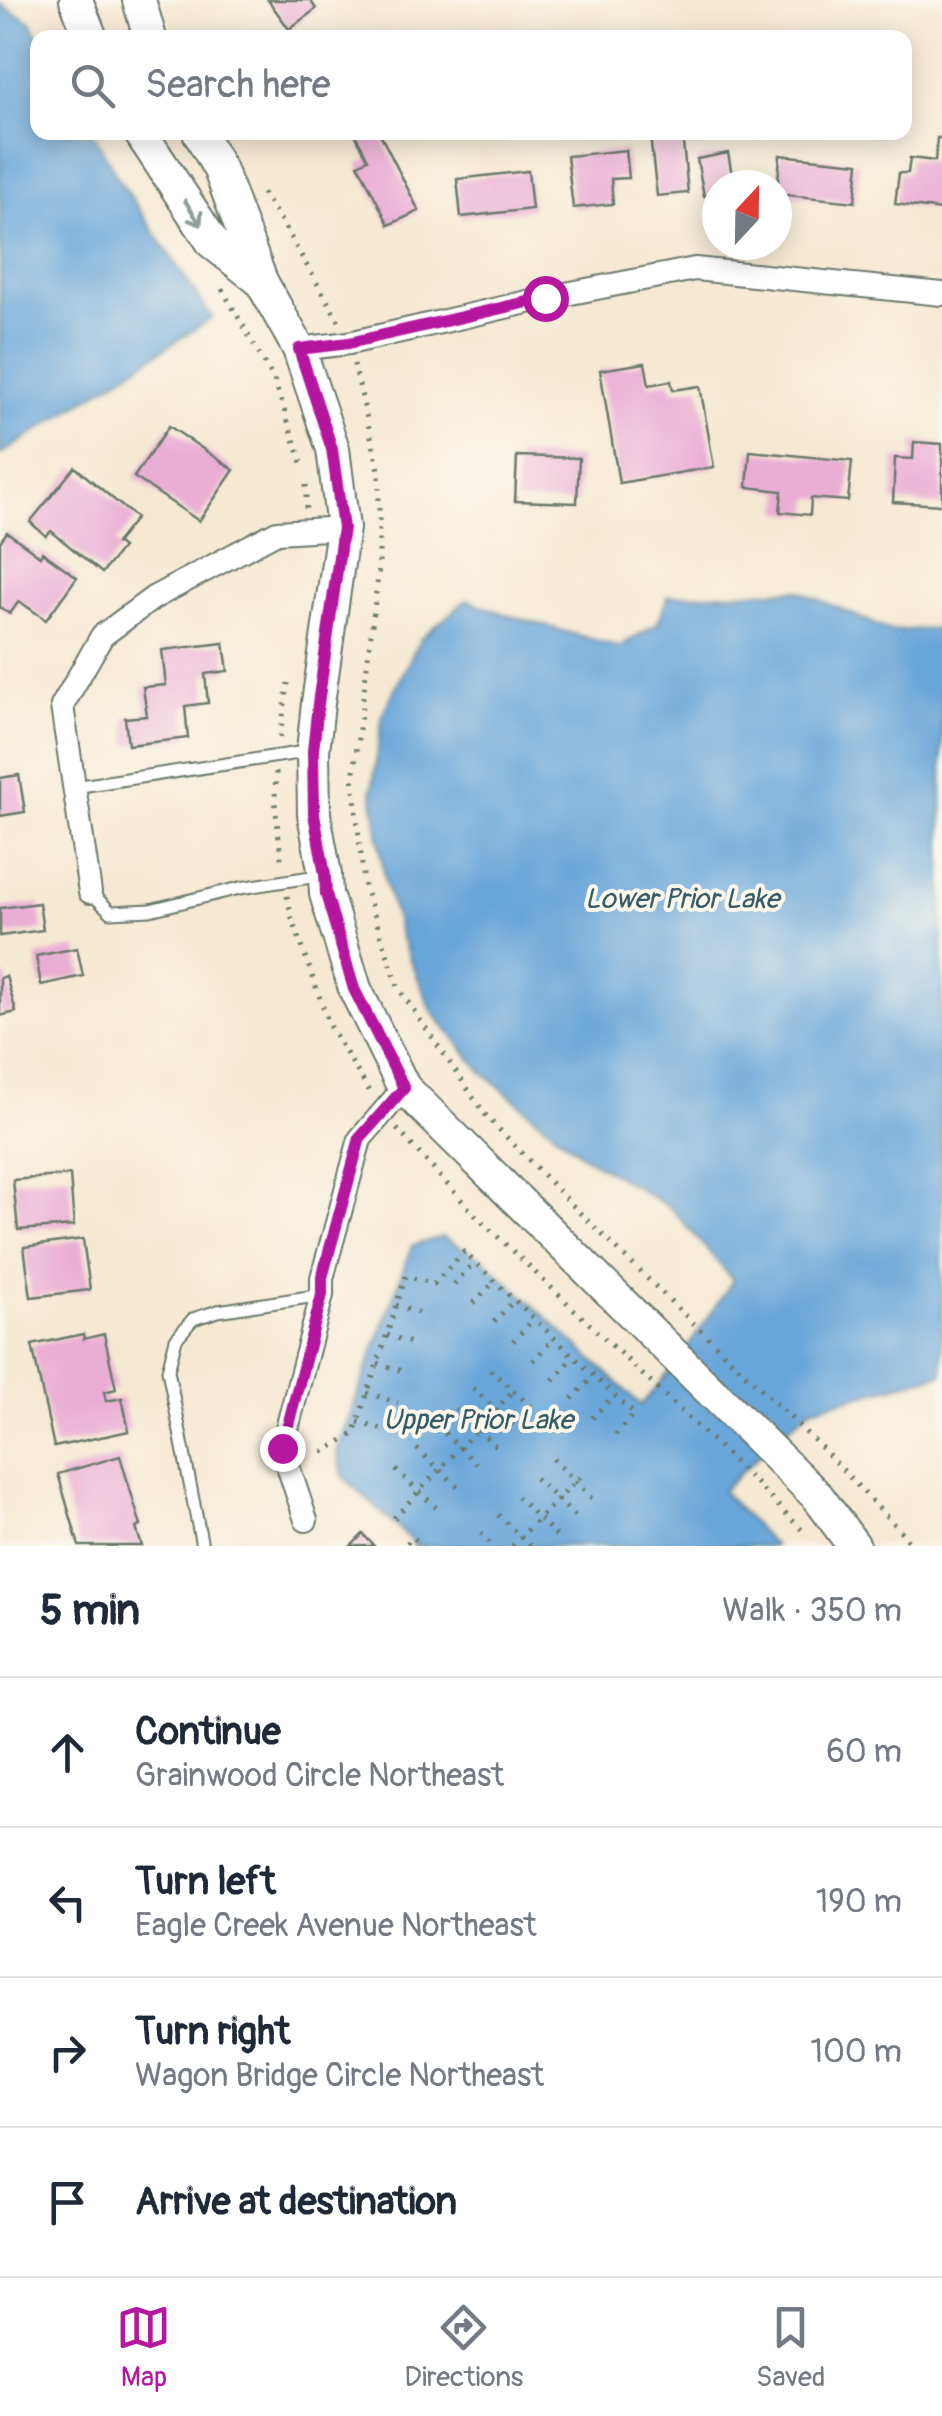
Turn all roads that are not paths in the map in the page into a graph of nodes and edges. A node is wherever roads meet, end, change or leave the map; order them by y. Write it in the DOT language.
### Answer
graph roads {
  1 [pos="76,0"];
  2 [pos="139,0"];
  3 [pos="88,30"];
  4 [pos="148,30"];
  5 [pos="145,140"];
  6 [pos="203,140"];
  7 [pos="261,281"];
  8 [pos="942,294"];
  9 [pos="299,349"];
  10 [pos="343,528"];
  11 [pos="313,751"];
  12 [pos="74,787"];
  13 [pos="325,875"];
  14 [pos="90,892"];
  15 [pos="404,1088"];
  16 [pos="322,1295"];
  17 [pos="306,1520"];
  18 [pos="202,1546"];
  19 [pos="854,1546"];
  1 -- 3 [label="main road"];
  2 -- 4 [label="main road"];
  5 -- 7 [label="main road, one-way"];
  6 -- 7 [label="main road"];
  7 -- 9 [label="main road"];
  8 -- 9 [label="street"];
  9 -- 10 [label="main road"];
  10 -- 11 [label="main road"];
  10 -- 12 [label="street"];
  11 -- 12 [label="lane"];
  11 -- 13 [label="main road"];
  12 -- 14 [label="street"];
  13 -- 14 [label="lane"];
  13 -- 15 [label="main road"];
  15 -- 16 [label="street"];
  15 -- 19 [label="main road"];
  16 -- 17 [label="street"];
  16 -- 18 [label="lane"];
}
